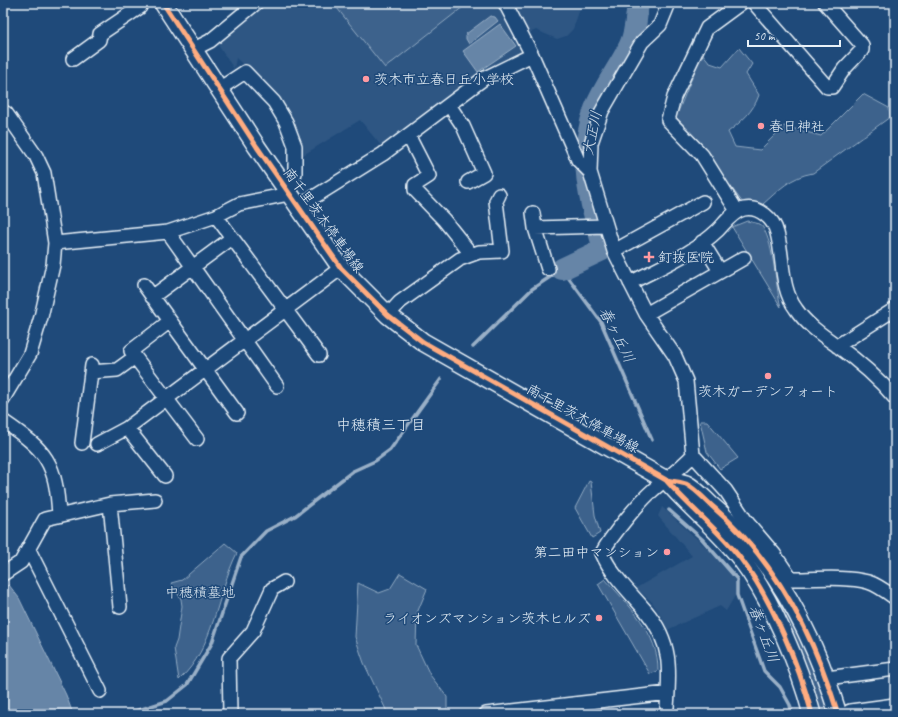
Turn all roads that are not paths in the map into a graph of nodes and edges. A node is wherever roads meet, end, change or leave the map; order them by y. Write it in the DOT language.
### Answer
graph roads {
  1 [pos="163,3"];
  2 [pos="256,3"];
  3 [pos="505,3"];
  4 [pos="669,3"];
  5 [pos="741,3"];
  6 [pos="754,3"];
  7 [pos="825,3"];
  8 [pos="140,6"];
  9 [pos="194,49"];
  10 [pos="532,55"];
  11 [pos="73,59"];
  12 [pos="219,89"];
  13 [pos="449,105"];
  14 [pos="3,112"];
  15 [pos="408,135"];
  16 [pos="587,169"];
  17 [pos="468,182"];
  18 [pos="499,195"];
  19 [pos="293,200"];
  20 [pos="703,202"];
  21 [pos="737,211"];
  22 [pos="533,213"];
  23 [pos="216,216"];
  24 [pos="605,226"];
  25 [pos="535,228"];
  26 [pos="168,232"];
  27 [pos="232,238"];
  28 [pos="702,242"];
  29 [pos="55,243"];
  30 [pos="614,251"];
  31 [pos="471,254"];
  32 [pos="744,258"];
  33 [pos="193,268"];
  34 [pos="341,268"];
  35 [pos="548,269"];
  36 [pos="720,271"];
  37 [pos="630,283"];
  38 [pos="144,285"];
  39 [pos="152,297"];
  40 [pos="285,309"];
  41 [pos="895,309"];
  42 [pos="646,314"];
  43 [pos="388,315"];
  44 [pos="170,321"];
  45 [pos="244,340"];
  46 [pos="838,346"];
  47 [pos="319,355"];
  48 [pos="135,357"];
  49 [pos="205,369"];
  50 [pos="277,386"];
  51 [pos="166,398"];
  52 [pos="895,398"];
  53 [pos="3,399"];
  54 [pos="237,413"];
  55 [pos="3,421"];
  56 [pos="127,428"];
  57 [pos="197,439"];
  58 [pos="82,443"];
  59 [pos="97,444"];
  60 [pos="693,455"];
  61 [pos="165,476"];
  62 [pos="666,480"];
  63 [pos="155,500"];
  64 [pos="110,504"];
  65 [pos="59,516"];
  66 [pos="29,550"];
  67 [pos="3,574"];
  68 [pos="284,582"];
  69 [pos="895,598"];
  70 [pos="120,607"];
  71 [pos="895,669"];
  72 [pos="827,678"];
  73 [pos="100,691"];
  74 [pos="668,693"];
  75 [pos="667,707"];
  76 [pos="895,708"];
  77 [pos="230,714"];
  78 [pos="486,714"];
  79 [pos="812,714"];
  80 [pos="838,714"];
  81 [pos="851,714"];
  1 -- 9 [label="main road, 南千里茨木停車場線"];
  2 -- 9 [label="street"];
  3 -- 10 [label="street"];
  4 -- 16 [label="street"];
  5 -- 21 [label="street"];
  6 -- 7 [label="street"];
  8 -- 11 [label="street"];
  9 -- 12 [label="main road, 南千里茨木停車場線"];
  10 -- 13 [label="street"];
  10 -- 16 [label="street"];
  12 -- 19 [label="main road, 南千里茨木停車場線"];
  12 -- 19 [label="street"];
  13 -- 15 [label="street"];
  13 -- 17 [label="street"];
  14 -- 29 [label="street"];
  15 -- 19 [label="street"];
  15 -- 31 [label="street"];
  16 -- 24 [label="street"];
  18 -- 31 [label="street"];
  19 -- 23 [label="street"];
  19 -- 34 [label="main road, 南千里茨木停車場線"];
  20 -- 30 [label="street"];
  21 -- 28 [label="street"];
  21 -- 46 [label="street"];
  22 -- 25 [label="street"];
  23 -- 26 [label="street"];
  23 -- 27 [label="street"];
  24 -- 25 [label="street"];
  24 -- 30 [label="street"];
  25 -- 35 [label="street"];
  26 -- 29 [label="street"];
  26 -- 33 [label="street"];
  27 -- 33 [label="street"];
  27 -- 40 [label="street"];
  28 -- 36 [label="street"];
  28 -- 37 [label="street"];
  29 -- 53 [label="street"];
  30 -- 37 [label="street"];
  31 -- 43 [label="street"];
  32 -- 36 [label="street"];
  33 -- 39 [label="street"];
  33 -- 45 [label="street"];
  34 -- 40 [label="street"];
  34 -- 43 [label="main road, 南千里茨木停車場線"];
  36 -- 42 [label="street"];
  37 -- 42 [label="street"];
  38 -- 39 [label="street"];
  39 -- 44 [label="street"];
  40 -- 45 [label="street"];
  40 -- 47 [label="street"];
  41 -- 46 [label="street"];
  42 -- 60 [label="street"];
  43 -- 62 [label="main road, 南千里茨木停車場線"];
  44 -- 48 [label="street"];
  44 -- 49 [label="street"];
  45 -- 49 [label="street"];
  45 -- 50 [label="street"];
  46 -- 52 [label="street"];
  48 -- 51 [label="street"];
  48 -- 58 [label="street"];
  49 -- 51 [label="street"];
  49 -- 54 [label="street"];
  51 -- 56 [label="street"];
  51 -- 57 [label="street"];
  55 -- 65 [label="street"];
  56 -- 59 [label="street"];
  56 -- 61 [label="street"];
  60 -- 62 [label="street"];
  60 -- 69 [label="street"];
  62 -- 72 [label="main road, 南千里茨木停車場線"];
  62 -- 74 [label="street"];
  62 -- 79 [label="main road, 南千里茨木停車場線"];
  63 -- 64 [label="street"];
  64 -- 65 [label="street"];
  64 -- 70 [label="street"];
  65 -- 66 [label="street"];
  66 -- 67 [label="street"];
  66 -- 73 [label="street"];
  68 -- 77 [label="street"];
  71 -- 72 [label="street"];
  72 -- 80 [label="main road, 南千里茨木停車場線"];
  74 -- 75 [label="street"];
  74 -- 78 [label="street"];
  76 -- 81 [label="highway"];
}
